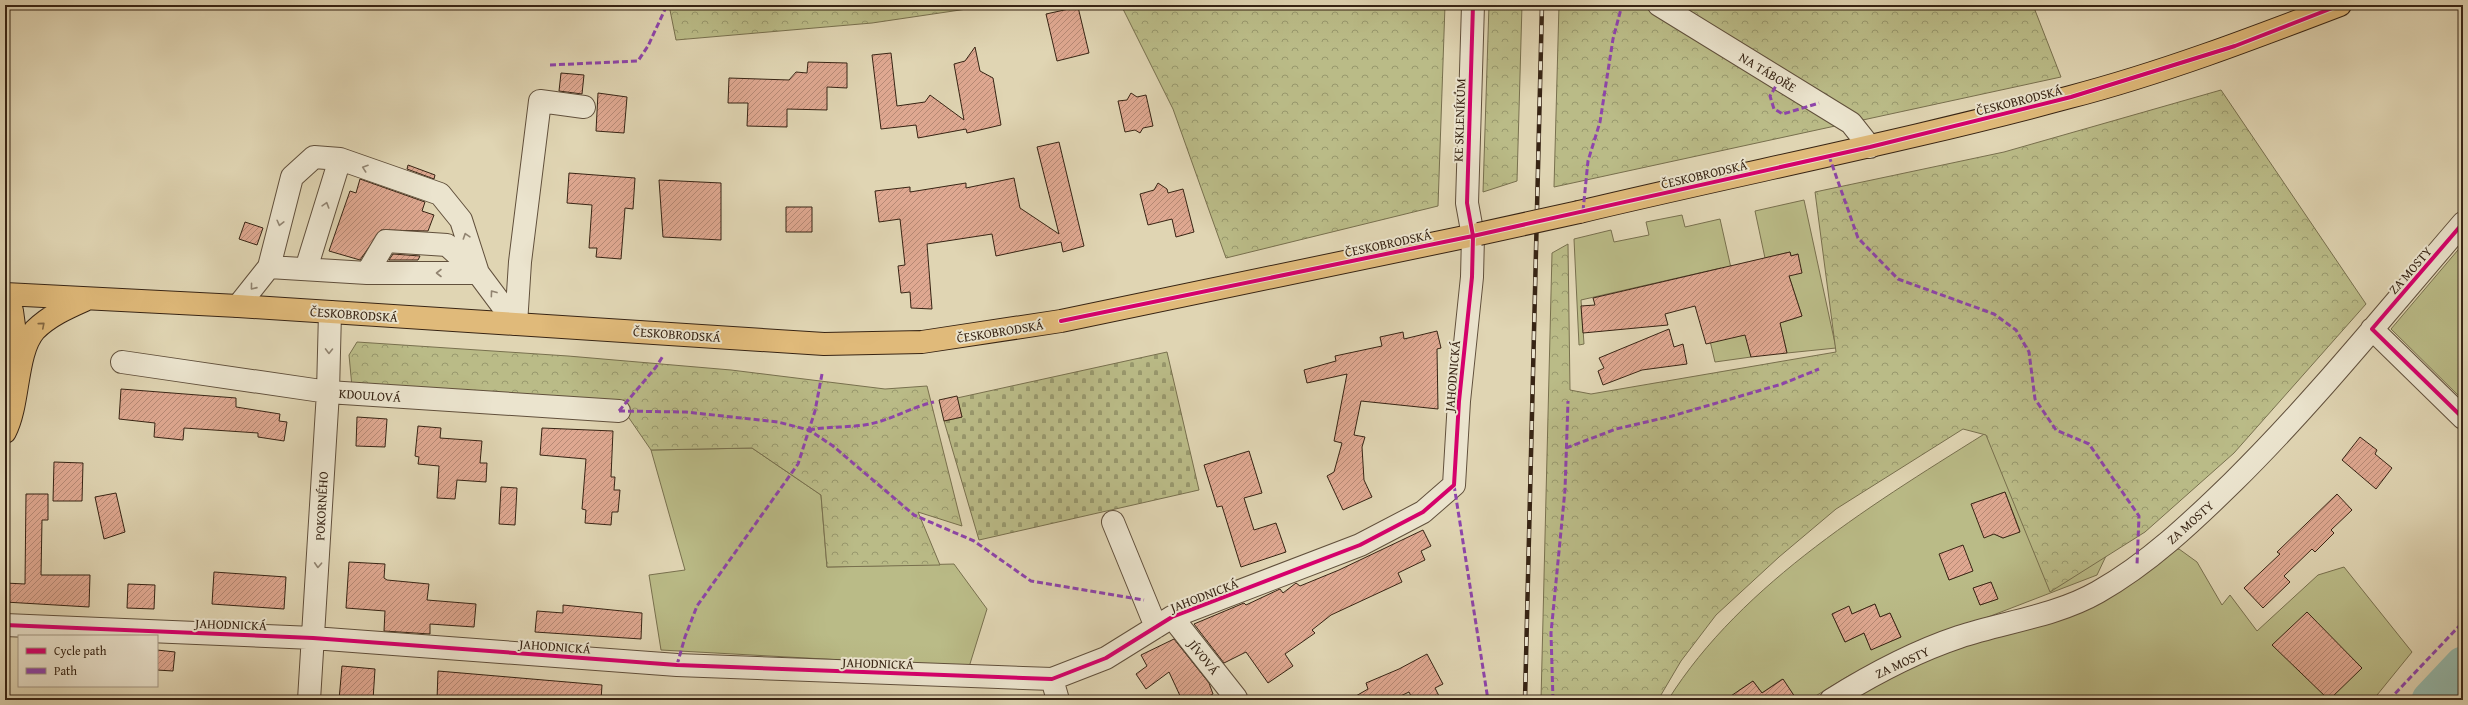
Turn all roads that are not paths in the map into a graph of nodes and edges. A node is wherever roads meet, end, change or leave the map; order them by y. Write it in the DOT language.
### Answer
graph roads {
  1 [pos="1473,5"];
  2 [pos="1659,5"];
  3 [pos="2340,5"];
  4 [pos="584,107"];
  5 [pos="1870,147"];
  6 [pos="340,159"];
  7 [pos="2463,223"];
  8 [pos="1476,235"];
  9 [pos="269,267"];
  10 [pos="306,269"];
  11 [pos="478,273"];
  12 [pos="367,274"];
  13 [pos="5,294"];
  14 [pos="88,298"];
  15 [pos="5,300"];
  16 [pos="238,306"];
  17 [pos="330,312"];
  18 [pos="516,324"];
  19 [pos="2372,329"];
  20 [pos="122,362"];
  21 [pos="20,372"];
  22 [pos="328,392"];
  23 [pos="619,411"];
  24 [pos="2463,418"];
  25 [pos="5,432"];
  26 [pos="1113,522"];
  27 [pos="1164,622"];
  28 [pos="5,625"];
  29 [pos="313,638"];
  30 [pos="1052,679"];
  31 [pos="1236,698"];
  32 [pos="309,700"];
  33 [pos="1058,700"];
  34 [pos="1831,700"];
  1 -- 8 [label="street, KE SKLENÍKŮM"];
  2 -- 5 [label="street, NA TÁBOŘE"];
  3 -- 5 [label="main road, ČESKOBRODSKÁ"];
  4 -- 18 [label="street"];
  5 -- 8 [label="main road, ČESKOBRODSKÁ, bridge"];
  6 -- 9 [label="street, one-way"];
  10 -- 6 [label="street, one-way"];
  11 -- 6 [label="street, one-way"];
  7 -- 19 [label="street, ZA MOSTY"];
  8 -- 18 [label="main road, ČESKOBRODSKÁ"];
  8 -- 27 [label="street, JAHODNICKÁ"];
  9 -- 10 [label="street"];
  9 -- 16 [label="street, one-way"];
  10 -- 12 [label="street"];
  11 -- 12 [label="street, one-way"];
  11 -- 12 [label="street"];
  18 -- 11 [label="street, one-way"];
  13 -- 14 [label="main road, ČESKOBRODSKÁ"];
  14 -- 16 [label="main road, ČESKOBRODSKÁ"];
  21 -- 14 [label="main road, one-way"];
  15 -- 21 [label="main road"];
  16 -- 17 [label="main road, ČESKOBRODSKÁ"];
  17 -- 18 [label="main road, ČESKOBRODSKÁ"];
  17 -- 22 [label="street, POKORNÉHO, one-way"];
  19 -- 24 [label="street"];
  19 -- 34 [label="street, ZA MOSTY"];
  20 -- 22 [label="street, KDOULOVÁ"];
  21 -- 25 [label="main road"];
  22 -- 23 [label="street, KDOULOVÁ"];
  22 -- 29 [label="street, POKORNÉHO, one-way"];
  26 -- 27 [label="street, JÍVOVÁ"];
  27 -- 30 [label="street, JAHODNICKÁ"];
  27 -- 31 [label="street, JÍVOVÁ"];
  28 -- 29 [label="street, JAHODNICKÁ"];
  29 -- 30 [label="street, JAHODNICKÁ"];
  29 -- 32 [label="street, POKORNÉHO"];
  30 -- 33 [label="street"];
}
